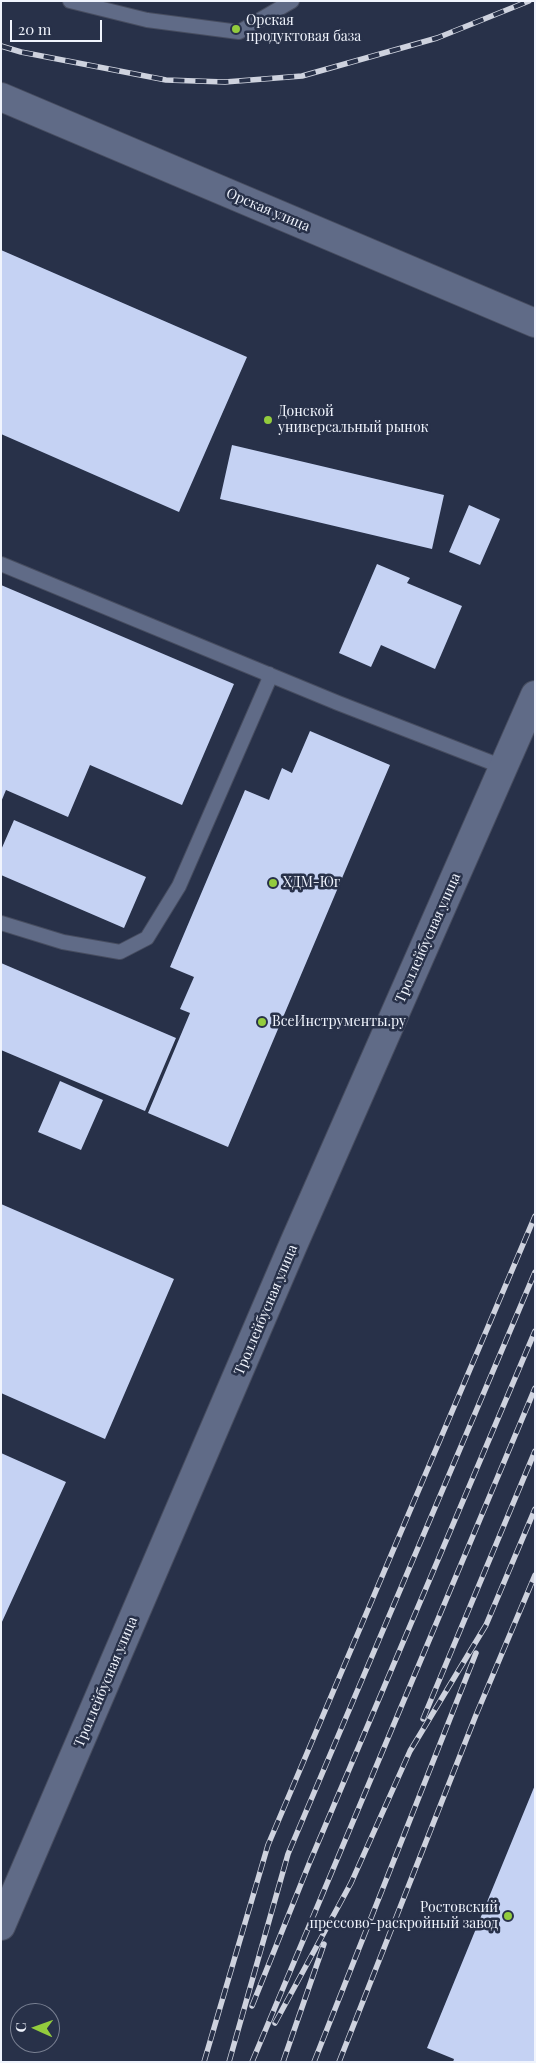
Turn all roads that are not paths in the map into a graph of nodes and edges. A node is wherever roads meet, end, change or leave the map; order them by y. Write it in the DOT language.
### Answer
graph roads {
  1 [pos="70,1"];
  2 [pos="292,1"];
  3 [pos="1,97"];
  4 [pos="535,323"];
  5 [pos="1,564"];
  6 [pos="269,674"];
  7 [pos="535,695"];
  8 [pos="503,767"];
  9 [pos="1,923"];
  10 [pos="1,1926"];
  1 -- 2 [label="lane"];
  3 -- 4 [label="main road, Орская улица"];
  5 -- 6 [label="lane"];
  6 -- 8 [label="lane"];
  6 -- 9 [label="lane"];
  7 -- 8 [label="main road, Троллейбусная улица"];
  8 -- 10 [label="main road, Троллейбусная улица"];
}
